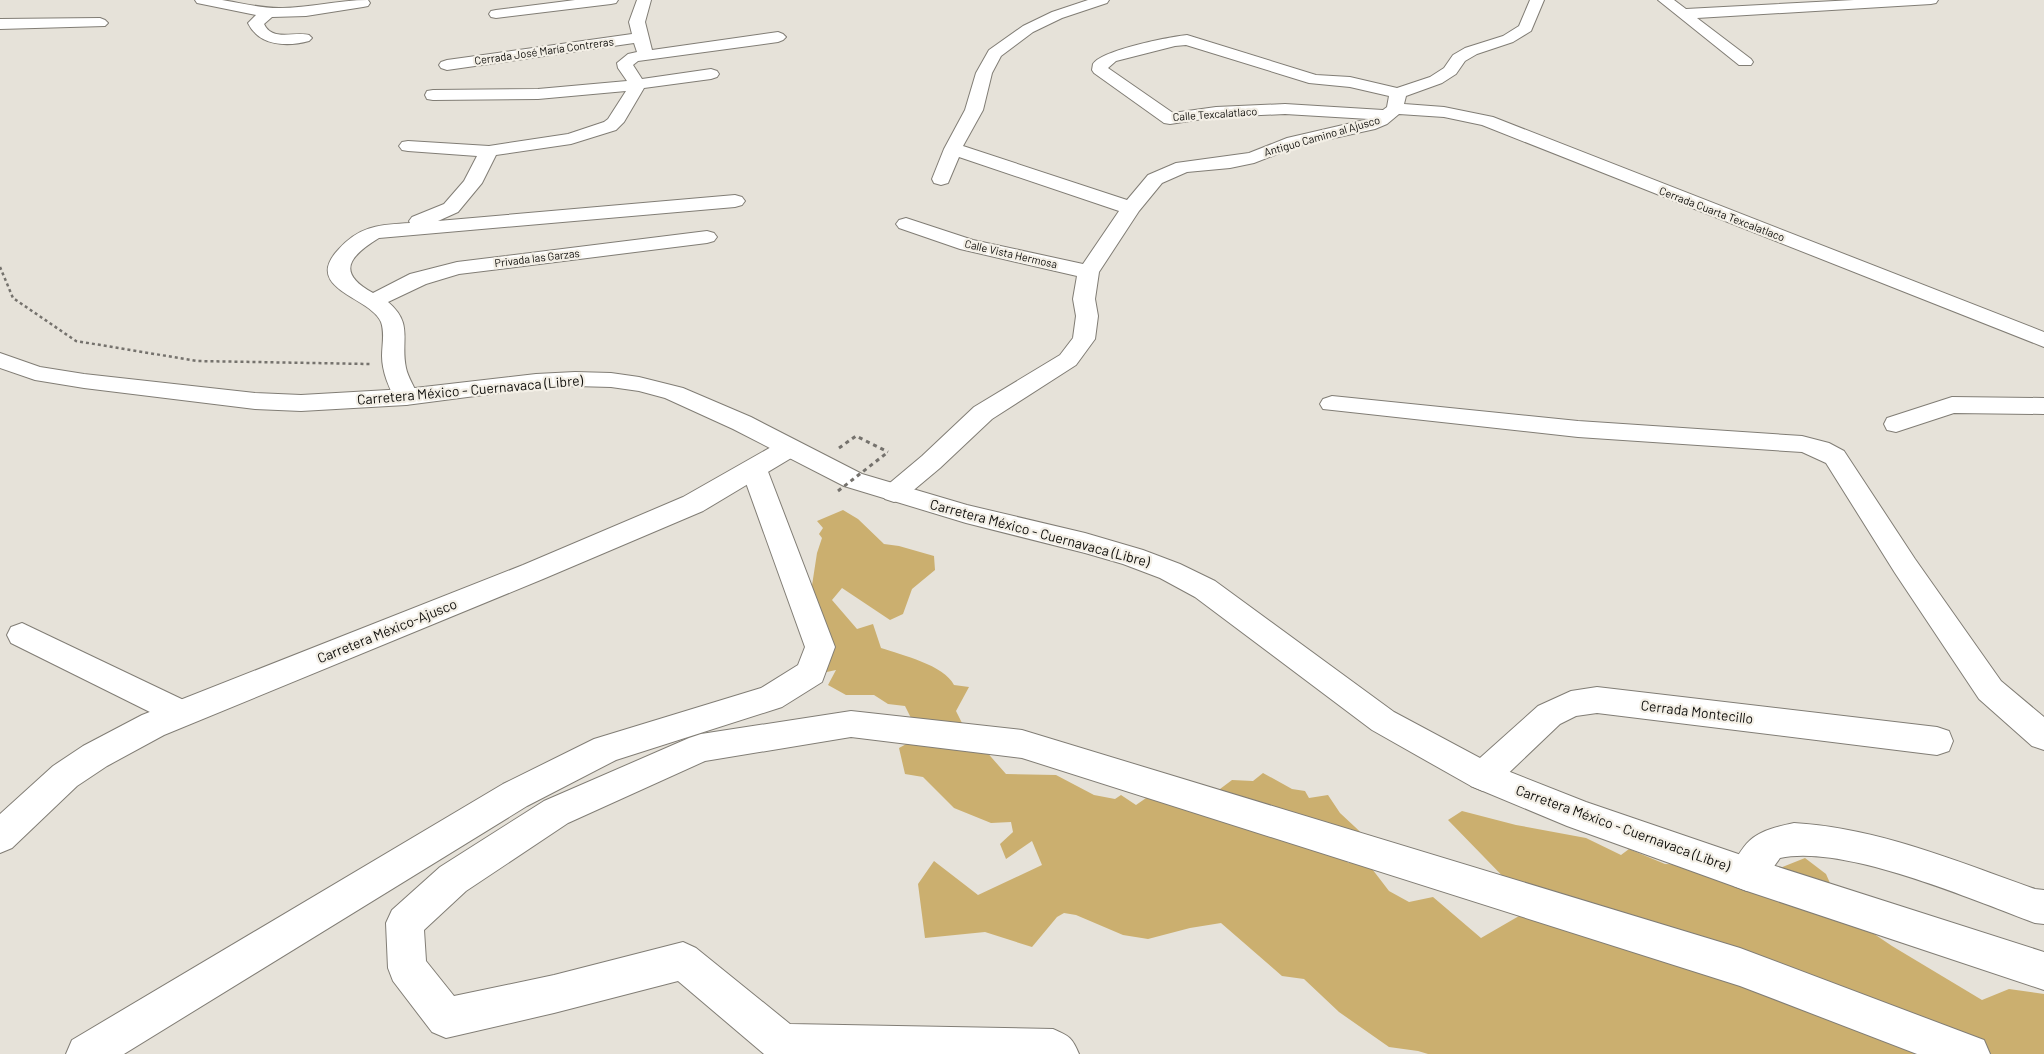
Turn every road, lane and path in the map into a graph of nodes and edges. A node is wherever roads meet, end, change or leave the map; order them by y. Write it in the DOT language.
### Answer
graph roads {
  1 [pos="202,0"];
  2 [pos="611,0"];
  3 [pos="644,0"];
  4 [pos="1102,0"];
  5 [pos="1537,0"];
  6 [pos="1666,0"];
  7 [pos="1931,0"];
  8 [pos="1871,2"];
  9 [pos="363,3"];
  10 [pos="269,12"];
  11 [pos="496,14"];
  12 [pos="1684,14"];
  13 [pos="100,23"];
  14 [pos="0,24"];
  15 [pos="778,37"];
  16 [pos="304,38"];
  17 [pos="641,38"];
  18 [pos="645,54"];
  19 [pos="1745,62"];
  20 [pos="447,66"];
  21 [pos="710,74"];
  22 [pos="638,85"];
  23 [pos="433,95"];
  24 [pos="1394,105"];
  25 [pos="408,146"];
  26 [pos="953,149"];
  27 [pos="488,151"];
  28 [pos="941,179"];
  29 [pos="735,201"];
  30 [pos="1131,208"];
  31 [pos="906,224"];
  32 [pos="374,232"];
  33 [pos="707,237"];
  34 [pos="0,267"];
  35 [pos="1088,272"];
  36 [pos="373,301"];
  37 [pos="2044,340"];
  38 [pos="0,360"];
  39 [pos="394,365"];
  40 [pos="406,397"];
  41 [pos="1332,404"];
  42 [pos="2044,406"];
  43 [pos="1896,424"];
  44 [pos="856,436"];
  45 [pos="789,448"];
  46 [pos="754,469"];
  47 [pos="838,492"];
  48 [pos="894,493"];
  49 [pos="22,636"];
  50 [pos="181,713"];
  51 [pos="2044,736"];
  52 [pos="1937,741"];
  53 [pos="1483,776"];
  54 [pos="0,837"];
  55 [pos="1747,874"];
  56 [pos="2044,907"];
  57 [pos="2044,971"];
  58 [pos="86,1054"];
  59 [pos="1059,1054"];
  60 [pos="1970,1054"];
  1 -- 10 [label="street"];
  2 -- 11 [label="street"];
  3 -- 17 [label="street"];
  4 -- 26 [label="street"];
  5 -- 24 [label="street, Antiguo Camino al Ajusco"];
  6 -- 12 [label="street"];
  7 -- 8 [label="street"];
  8 -- 12 [label="street"];
  9 -- 10 [label="street"];
  10 -- 16 [label="street"];
  12 -- 19 [label="street"];
  13 -- 14 [label="street"];
  15 -- 18 [label="street"];
  17 -- 18 [label="street"];
  17 -- 20 [label="street, Cerrada José María Contreras"];
  18 -- 22 [label="street"];
  21 -- 22 [label="street"];
  22 -- 23 [label="street"];
  22 -- 27 [label="street"];
  24 -- 24 [label="street, Calle Texcalatlaco"];
  24 -- 30 [label="street, Antiguo Camino al Ajusco"];
  24 -- 37 [label="street, Cerrada Cuarta Texcalatlaco"];
  25 -- 27 [label="street"];
  26 -- 28 [label="street"];
  26 -- 30 [label="street"];
  27 -- 32 [label="street"];
  29 -- 32 [label="street"];
  30 -- 35 [label="street, Antiguo Camino al Ajusco"];
  31 -- 35 [label="street, Calle Vista Hermosa"];
  32 -- 36 [label="street"];
  33 -- 36 [label="street, Privada las Garzas"];
  34 -- 39 [label="path"];
  35 -- 48 [label="street, Antiguo Camino al Ajusco"];
  36 -- 39 [label="street"];
  38 -- 40 [label="street, Carretera México - Cuernavaca (Libre)"];
  39 -- 40 [label="street"];
  40 -- 45 [label="street, Carretera México - Cuernavaca (Libre)"];
  41 -- 51 [label="street"];
  42 -- 43 [label="street"];
  44 -- 47 [label="path, bridge"];
  45 -- 46 [label="street, Carretera México-Ajusco"];
  45 -- 48 [label="street, Carretera México - Cuernavaca (Libre)"];
  46 -- 50 [label="street, Carretera México-Ajusco"];
  46 -- 58 [label="street"];
  48 -- 53 [label="street, Carretera México - Cuernavaca (Libre)"];
  49 -- 50 [label="street"];
  50 -- 54 [label="street, Carretera México-Ajusco"];
  52 -- 53 [label="street, Cerrada Montecillo"];
  53 -- 55 [label="street, Carretera México - Cuernavaca (Libre)"];
  55 -- 56 [label="street"];
  55 -- 57 [label="street, Carretera México - Cuernavaca (Libre)"];
  59 -- 60 [label="street"];
}
